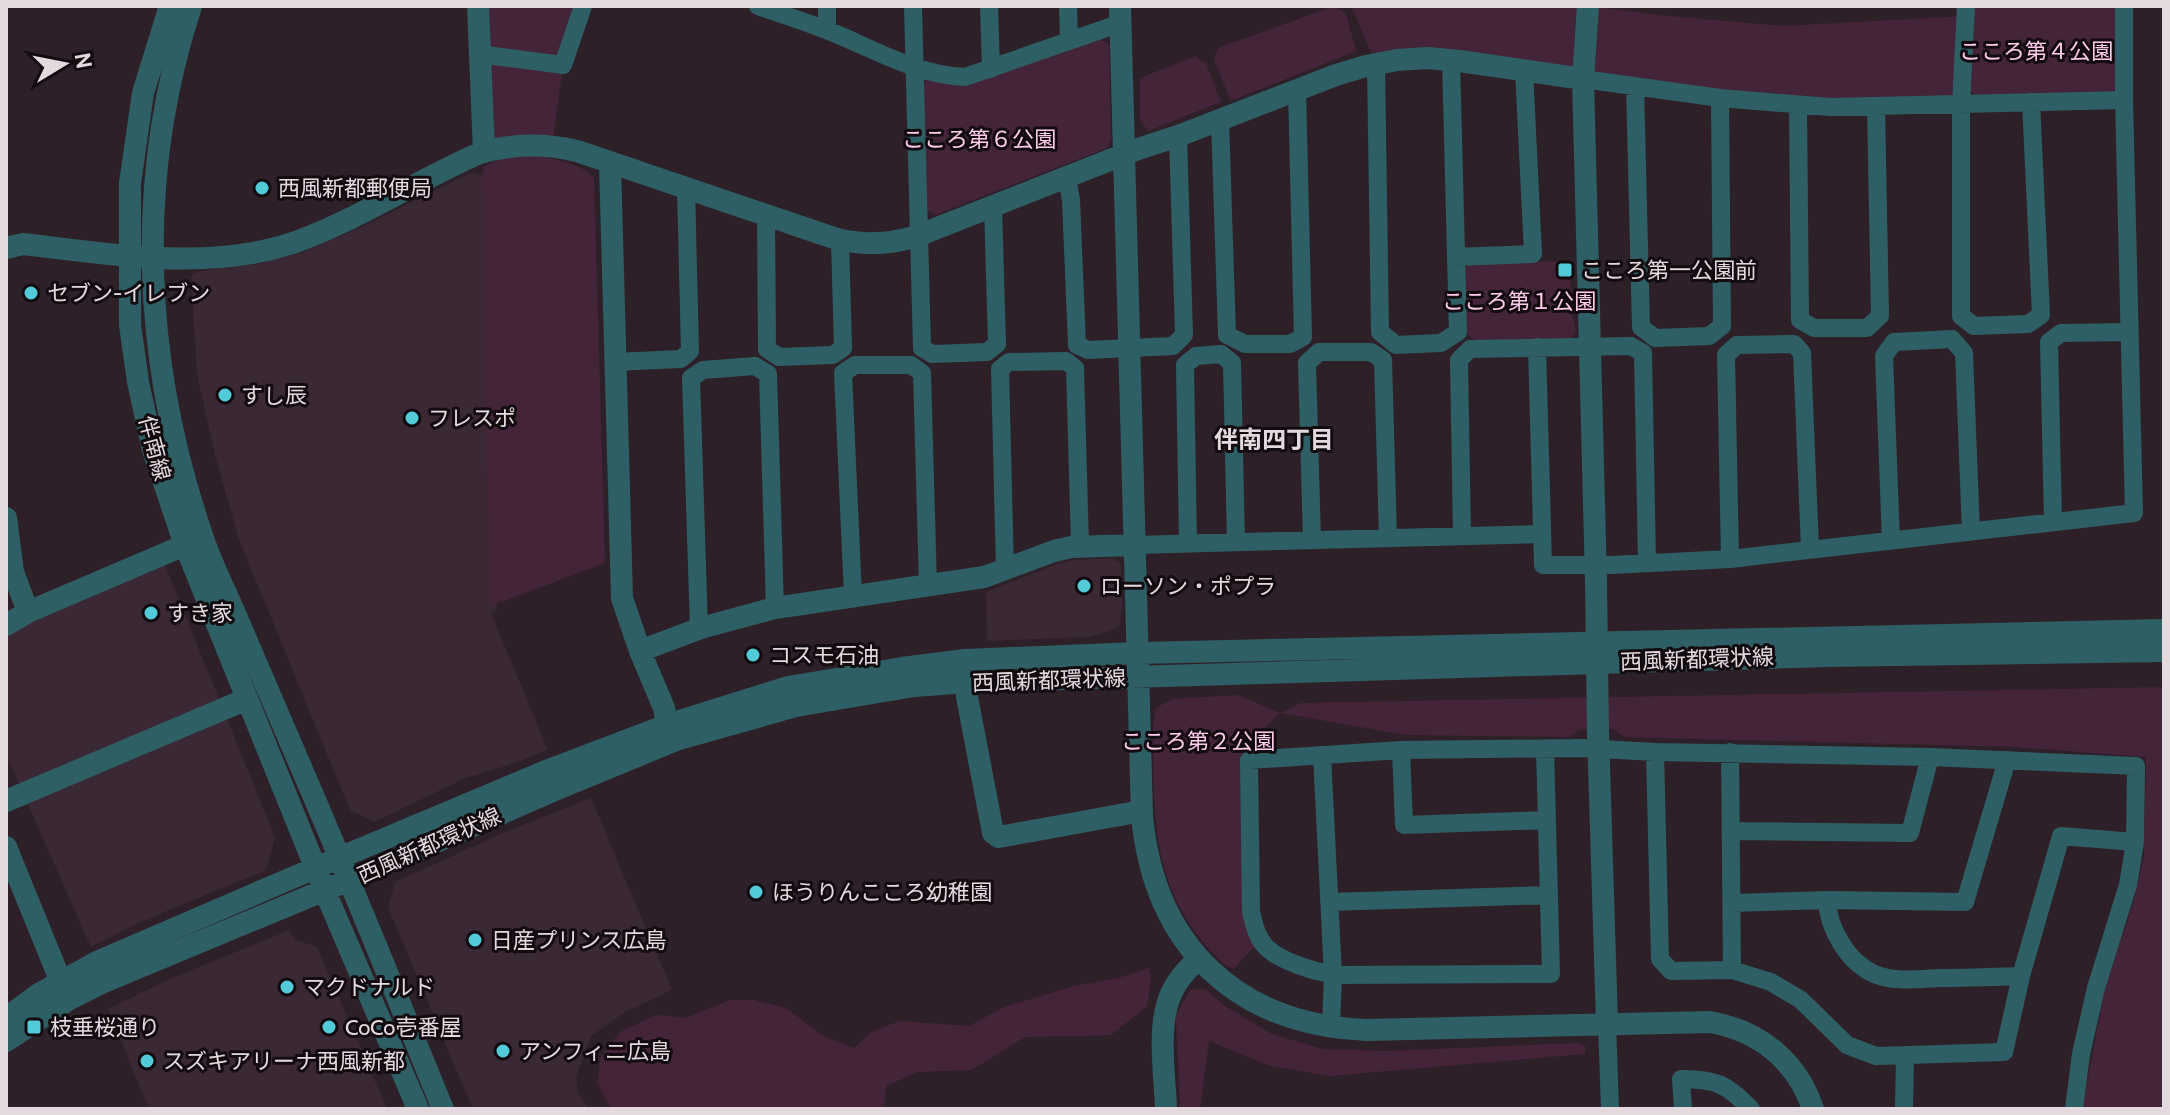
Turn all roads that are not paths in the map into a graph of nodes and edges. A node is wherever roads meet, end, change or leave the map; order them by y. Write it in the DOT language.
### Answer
graph roads {
  1 [pos="170,6"];
  2 [pos="191,6"];
  3 [pos="478,6"];
  4 [pos="583,6"];
  5 [pos="758,6"];
  6 [pos="827,6"];
  7 [pos="913,6"];
  8 [pos="989,6"];
  9 [pos="1068,6"];
  10 [pos="1588,6"];
  11 [pos="1966,6"];
  12 [pos="2124,6"];
  13 [pos="1120,14"];
  14 [pos="827,30"];
  15 [pos="1069,41"];
  16 [pos="479,54"];
  17 [pos="1451,60"];
  18 [pos="1376,64"];
  19 [pos="914,68"];
  20 [pos="991,69"];
  21 [pos="1524,70"];
  22 [pos="1583,79"];
  23 [pos="1635,86"];
  24 [pos="1297,90"];
  25 [pos="1720,98"];
  26 [pos="2124,100"];
  27 [pos="2031,102"];
  28 [pos="1798,105"];
  29 [pos="1961,105"];
  30 [pos="1876,107"];
  31 [pos="1220,120"];
  32 [pos="1178,136"];
  33 [pos="484,152"];
  34 [pos="1123,155"];
  35 [pos="610,163"];
  36 [pos="1067,178"];
  37 [pos="686,188"];
  38 [pos="993,206"];
  39 [pos="766,215"];
  40 [pos="917,236"];
  41 [pos="840,240"];
  42 [pos="6,248"];
  43 [pos="1456,257"];
  44 [pos="141,258"];
  45 [pos="2130,332"];
  46 [pos="1590,346"];
  47 [pos="1537,347"];
  48 [pos="1129,348"];
  49 [pos="615,362"];
  50 [pos="6,518"];
  51 [pos="2053,522"];
  52 [pos="1971,532"];
  53 [pos="1542,534"];
  54 [pos="1462,536"];
  55 [pos="1388,538"];
  56 [pos="1312,540"];
  57 [pos="1891,541"];
  58 [pos="1236,542"];
  59 [pos="1188,543"];
  60 [pos="185,545"];
  61 [pos="1134,545"];
  62 [pos="1080,546"];
  63 [pos="1810,549"];
  64 [pos="1730,559"];
  65 [pos="1647,562"];
  66 [pos="1005,571"];
  67 [pos="1596,573"];
  68 [pos="928,586"];
  69 [pos="853,596"];
  70 [pos="775,608"];
  71 [pos="28,612"];
  72 [pos="6,625"];
  73 [pos="699,629"];
  74 [pos="2164,630"];
  75 [pos="640,651"];
  76 [pos="2164,651"];
  77 [pos="1138,653"];
  78 [pos="1138,677"];
  79 [pos="968,682"];
  80 [pos="247,699"];
  81 [pos="667,725"];
  82 [pos="1598,741"];
  83 [pos="1545,749"];
  84 [pos="1401,750"];
  85 [pos="1655,752"];
  86 [pos="1730,752"];
  87 [pos="1322,755"];
  88 [pos="1930,757"];
  89 [pos="2007,760"];
  90 [pos="6,801"];
  91 [pos="1142,811"];
  92 [pos="1546,820"];
  93 [pos="1732,831"];
  94 [pos="2135,842"];
  95 [pos="6,847"];
  96 [pos="341,858"];
  97 [pos="315,868"];
  98 [pos="349,880"];
  99 [pos="324,889"];
  100 [pos="1549,895"];
  101 [pos="1827,900"];
  102 [pos="1330,902"];
  103 [pos="1732,903"];
  104 [pos="1199,958"];
  105 [pos="1732,970"];
  106 [pos="1333,975"];
  107 [pos="2021,976"];
  108 [pos="61,982"];
  109 [pos="6,1018"];
  110 [pos="1607,1023"];
  111 [pos="1331,1027"];
  112 [pos="6,1041"];
  113 [pos="1905,1056"];
  114 [pos="418,1109"];
  115 [pos="443,1109"];
  116 [pos="1166,1109"];
  117 [pos="1610,1109"];
  118 [pos="1683,1109"];
  119 [pos="1751,1109"];
  120 [pos="1813,1109"];
  121 [pos="1904,1109"];
  122 [pos="2074,1109"];
  1 -- 44 [label="street, 伴南線"];
  2 -- 44 [label="street, 伴南線"];
  3 -- 16 [label="street"];
  4 -- 16 [label="street"];
  5 -- 14 [label="street"];
  6 -- 14 [label="street"];
  7 -- 19 [label="street"];
  8 -- 20 [label="street"];
  9 -- 15 [label="street"];
  10 -- 22 [label="street"];
  11 -- 29 [label="street"];
  12 -- 26 [label="street"];
  13 -- 15 [label="street"];
  13 -- 34 [label="street"];
  14 -- 19 [label="street"];
  15 -- 20 [label="street"];
  16 -- 33 [label="street"];
  17 -- 18 [label="street"];
  17 -- 21 [label="street"];
  17 -- 43 [label="street"];
  18 -- 24 [label="street"];
  18 -- 43 [label="street"];
  19 -- 20 [label="street"];
  19 -- 40 [label="street"];
  21 -- 22 [label="street"];
  21 -- 43 [label="street"];
  22 -- 23 [label="street"];
  22 -- 46 [label="street"];
  23 -- 25 [label="street"];
  23 -- 25 [label="street"];
  24 -- 31 [label="street"];
  24 -- 31 [label="street"];
  25 -- 28 [label="street"];
  26 -- 27 [label="street"];
  26 -- 45 [label="street"];
  27 -- 29 [label="street"];
  27 -- 29 [label="street"];
  28 -- 30 [label="street"];
  28 -- 30 [label="street"];
  29 -- 30 [label="street"];
  31 -- 32 [label="street"];
  32 -- 34 [label="street"];
  32 -- 48 [label="street"];
  33 -- 35 [label="street"];
  33 -- 44 [label="street"];
  34 -- 36 [label="street"];
  34 -- 48 [label="street"];
  35 -- 37 [label="street"];
  35 -- 49 [label="street"];
  36 -- 38 [label="street"];
  36 -- 48 [label="street"];
  37 -- 39 [label="street"];
  37 -- 49 [label="street"];
  38 -- 40 [label="street"];
  38 -- 40 [label="street"];
  39 -- 41 [label="street"];
  39 -- 41 [label="street"];
  40 -- 41 [label="street"];
  42 -- 44 [label="street"];
  44 -- 60 [label="street, 伴南線"];
  44 -- 96 [label="street, 伴南線"];
  45 -- 51 [label="street"];
  45 -- 51 [label="street"];
  46 -- 47 [label="street"];
  46 -- 65 [label="street"];
  46 -- 67 [label="street"];
  47 -- 53 [label="street"];
  47 -- 54 [label="street"];
  48 -- 61 [label="street"];
  49 -- 75 [label="street"];
  50 -- 71 [label="street"];
  51 -- 52 [label="street"];
  52 -- 57 [label="street"];
  52 -- 57 [label="street"];
  53 -- 54 [label="street"];
  53 -- 67 [label="street"];
  54 -- 55 [label="street"];
  55 -- 56 [label="street"];
  55 -- 56 [label="street"];
  56 -- 58 [label="street"];
  57 -- 63 [label="street"];
  58 -- 59 [label="street"];
  58 -- 59 [label="street"];
  59 -- 61 [label="street"];
  60 -- 71 [label="street"];
  60 -- 80 [label="street, 伴南線"];
  61 -- 62 [label="street"];
  61 -- 77 [label="street"];
  62 -- 66 [label="street"];
  62 -- 66 [label="street"];
  63 -- 64 [label="street"];
  63 -- 64 [label="street"];
  64 -- 65 [label="street"];
  65 -- 67 [label="street"];
  66 -- 68 [label="street"];
  67 -- 82 [label="street, bridge"];
  68 -- 69 [label="street"];
  68 -- 69 [label="street"];
  69 -- 70 [label="street"];
  70 -- 73 [label="street"];
  70 -- 73 [label="street"];
  71 -- 72 [label="street"];
  73 -- 75 [label="street"];
  74 -- 77 [label="street, 西風新都環状線"];
  75 -- 81 [label="street"];
  76 -- 78 [label="street, 西風新都環状線"];
  77 -- 78 [label="street"];
  77 -- 81 [label="street, 西風新都環状線"];
  78 -- 79 [label="street, 西風新都環状線"];
  78 -- 91 [label="street"];
  79 -- 91 [label="street"];
  79 -- 98 [label="street, 西風新都環状線"];
  80 -- 90 [label="street"];
  80 -- 97 [label="street, 伴南線"];
  81 -- 96 [label="street, 西風新都環状線"];
  82 -- 83 [label="street"];
  82 -- 85 [label="street"];
  82 -- 110 [label="street"];
  83 -- 84 [label="street"];
  83 -- 92 [label="street"];
  84 -- 87 [label="street"];
  84 -- 92 [label="street"];
  85 -- 86 [label="street"];
  85 -- 105 [label="street"];
  86 -- 88 [label="street"];
  86 -- 93 [label="street"];
  87 -- 102 [label="street"];
  87 -- 106 [label="street"];
  88 -- 89 [label="street"];
  88 -- 93 [label="street"];
  89 -- 94 [label="street"];
  89 -- 101 [label="street"];
  91 -- 104 [label="street"];
  92 -- 100 [label="street"];
  93 -- 103 [label="street"];
  94 -- 107 [label="street"];
  94 -- 122 [label="street"];
  95 -- 108 [label="street"];
  96 -- 97 [label="street, 西風新都環状線"];
  96 -- 98 [label="street, 伴南線"];
  97 -- 99 [label="street, 伴南線"];
  97 -- 108 [label="street, 西風新都環状線"];
  98 -- 99 [label="street, 西風新都環状線"];
  98 -- 115 [label="street, 伴南線"];
  99 -- 112 [label="street, 西風新都環状線"];
  99 -- 114 [label="street, 伴南線"];
  100 -- 102 [label="street"];
  100 -- 106 [label="street"];
  101 -- 103 [label="street"];
  101 -- 107 [label="street"];
  102 -- 106 [label="street"];
  103 -- 105 [label="street"];
  104 -- 111 [label="street"];
  104 -- 116 [label="street"];
  105 -- 113 [label="street"];
  106 -- 111 [label="street"];
  107 -- 113 [label="street"];
  108 -- 109 [label="street, 西風新都環状線"];
  110 -- 111 [label="street"];
  110 -- 117 [label="street"];
  110 -- 120 [label="street"];
  113 -- 121 [label="street"];
  118 -- 119 [label="street"];
}
